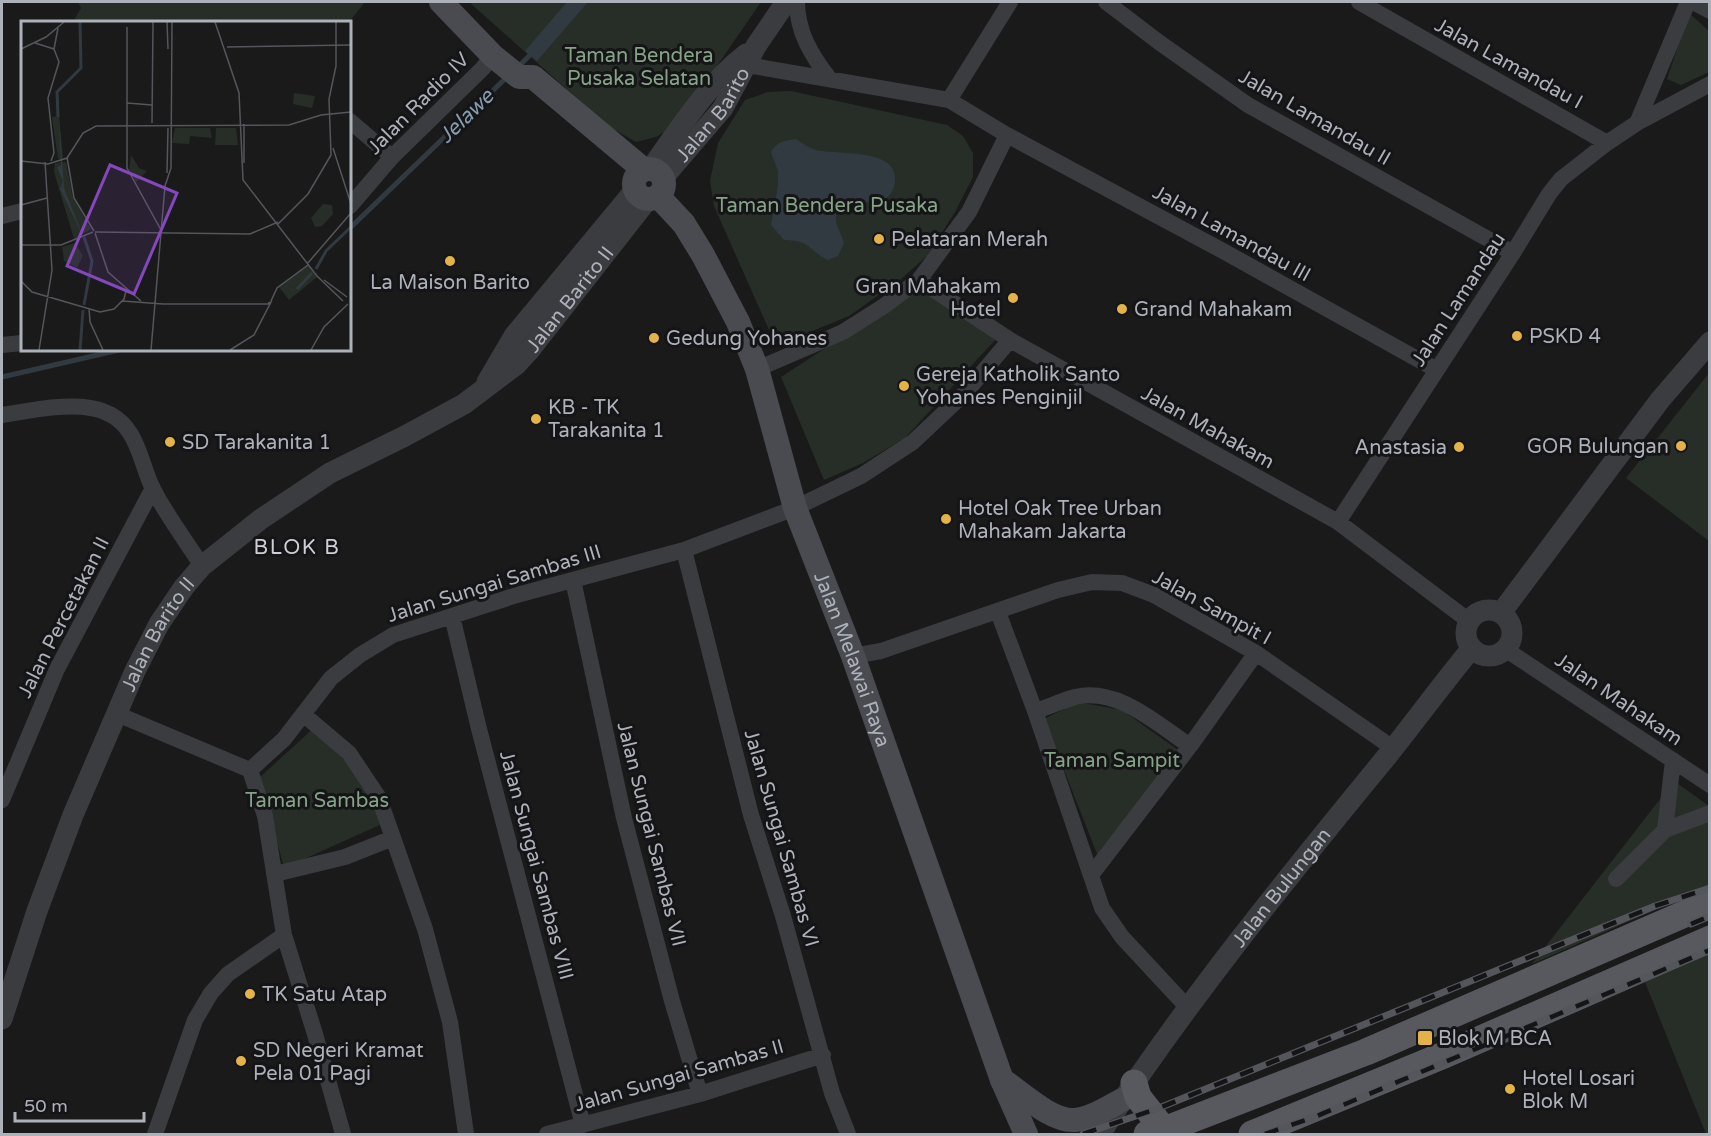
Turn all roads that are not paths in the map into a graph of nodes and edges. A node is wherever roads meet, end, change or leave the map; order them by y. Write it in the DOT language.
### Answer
graph roads {
  1 [pos="441,2"];
  2 [pos="786,2"];
  3 [pos="797,2"];
  4 [pos="1010,2"];
  5 [pos="1107,2"];
  6 [pos="1359,2"];
  7 [pos="1688,2"];
  8 [pos="1693,2"];
  9 [pos="1710,10"];
  10 [pos="751,56"];
  11 [pos="508,69"];
  12 [pos="829,78"];
  13 [pos="1710,84"];
  14 [pos="949,100"];
  15 [pos="351,121"];
  16 [pos="1637,123"];
  17 [pos="1007,135"];
  18 [pos="1607,143"];
  19 [pos="392,157"];
  20 [pos="647,184"];
  21 [pos="351,205"];
  22 [pos="21,211"];
  23 [pos="2,216"];
  24 [pos="1513,253"];
  25 [pos="919,280"];
  26 [pos="1010,340"];
  27 [pos="1710,342"];
  28 [pos="21,343"];
  29 [pos="2,345"];
  30 [pos="757,369"];
  31 [pos="1437,370"];
  32 [pos="3,411"];
  33 [pos="153,488"];
  34 [pos="795,508"];
  35 [pos="1338,522"];
  36 [pos="684,550"];
  37 [pos="202,566"];
  38 [pos="573,580"];
  39 [pos="998,612"];
  40 [pos="1501,614"];
  41 [pos="452,616"];
  42 [pos="1469,621"];
  43 [pos="1472,648"];
  44 [pos="1505,649"];
  45 [pos="1256,653"];
  46 [pos="853,656"];
  47 [pos="1035,711"];
  48 [pos="117,714"];
  49 [pos="303,714"];
  50 [pos="1190,746"];
  51 [pos="1394,748"];
  52 [pos="1673,760"];
  53 [pos="250,770"];
  54 [pos="1710,785"];
  55 [pos="2,800"];
  56 [pos="1710,813"];
  57 [pos="1665,830"];
  58 [pos="393,838"];
  59 [pos="275,874"];
  60 [pos="1092,874"];
  61 [pos="1616,879"];
  62 [pos="1710,903"];
  63 [pos="284,935"];
  64 [pos="1710,939"];
  65 [pos="25,950"];
  66 [pos="2,979"];
  67 [pos="1188,1008"];
  68 [pos="3,1009"];
  69 [pos="823,1055"];
  70 [pos="1317,1071"];
  71 [pos="1002,1080"];
  72 [pos="1128,1091"];
  73 [pos="700,1095"];
  74 [pos="1331,1103"];
  75 [pos="162,1115"];
  76 [pos="584,1125"];
  77 [pos="1155,1132"];
  78 [pos="155,1134"];
  79 [pos="166,1134"];
  80 [pos="343,1134"];
  81 [pos="466,1134"];
  82 [pos="547,1134"];
  83 [pos="848,1134"];
  84 [pos="1026,1134"];
  85 [pos="1100,1134"];
  86 [pos="1252,1134"];
  1 -- 11 [label="main road"];
  2 -- 10 [label="street, Jalan Barito"];
  3 -- 12 [label="street"];
  4 -- 14 [label="street"];
  5 -- 24 [label="street, Jalan Lamandau II"];
  6 -- 18 [label="street, Jalan Lamandau I"];
  7 -- 16 [label="street"];
  8 -- 9 [label="street"];
  10 -- 12 [label="street"];
  10 -- 20 [label="street, Jalan Barito"];
  11 -- 19 [label="street, Jalan Radio IV"];
  11 -- 20 [label="main road, Jalan Melawai Raya"];
  12 -- 14 [label="street"];
  13 -- 16 [label="street, Jalan Lamandau"];
  14 -- 17 [label="street"];
  15 -- 19 [label="street"];
  16 -- 18 [label="street, Jalan Lamandau"];
  17 -- 25 [label="street"];
  17 -- 31 [label="street, Jalan Lamandau III"];
  18 -- 24 [label="street, Jalan Lamandau"];
  19 -- 21 [label="street, Jalan Radio IV"];
  20 -- 30 [label="main road, Jalan Melawai Raya"];
  20 -- 37 [label="street, Jalan Barito II"];
  22 -- 23 [label="street"];
  24 -- 31 [label="street, Jalan Lamandau"];
  25 -- 26 [label="street, Jalan Mahakam"];
  25 -- 30 [label="street"];
  26 -- 34 [label="street, Jalan Sungai Sambas III"];
  26 -- 35 [label="street, Jalan Mahakam"];
  27 -- 40 [label="street"];
  28 -- 29 [label="street"];
  30 -- 34 [label="main road, Jalan Melawai Raya"];
  31 -- 35 [label="street, Jalan Lamandau"];
  32 -- 33 [label="street"];
  33 -- 37 [label="street"];
  33 -- 55 [label="street, Jalan Percetakan II"];
  34 -- 36 [label="street, Jalan Sungai Sambas III"];
  34 -- 46 [label="main road, Jalan Melawai Raya"];
  35 -- 42 [label="street, Jalan Mahakam"];
  36 -- 38 [label="street, Jalan Sungai Sambas III"];
  36 -- 69 [label="street, Jalan Sungai Sambas VI"];
  37 -- 48 [label="street, Jalan Barito II"];
  38 -- 41 [label="street, Jalan Sungai Sambas III"];
  38 -- 73 [label="street, Jalan Sungai Sambas VII"];
  39 -- 45 [label="street, Jalan Sampit I"];
  39 -- 46 [label="street, Jalan Sampit I"];
  39 -- 47 [label="street"];
  40 -- 42 [label="street"];
  40 -- 44 [label="street"];
  41 -- 49 [label="street, Jalan Sungai Sambas III"];
  41 -- 76 [label="street, Jalan Sungai Sambas VIII"];
  42 -- 43 [label="street"];
  43 -- 44 [label="street"];
  43 -- 51 [label="street, Jalan Bulungan"];
  44 -- 52 [label="street, Jalan Mahakam"];
  45 -- 50 [label="street"];
  45 -- 51 [label="street, Jalan Sampit I"];
  46 -- 71 [label="main road, Jalan Melawai Raya"];
  47 -- 50 [label="street"];
  47 -- 60 [label="street"];
  48 -- 53 [label="street"];
  48 -- 65 [label="street, Jalan Barito II"];
  49 -- 53 [label="street, Jalan Sungai Sambas III"];
  49 -- 58 [label="street"];
  50 -- 60 [label="street"];
  51 -- 67 [label="street, Jalan Bulungan"];
  52 -- 54 [label="street, Jalan Mahakam"];
  52 -- 57 [label="street"];
  53 -- 59 [label="street"];
  56 -- 57 [label="street"];
  57 -- 61 [label="street"];
  58 -- 59 [label="street"];
  58 -- 81 [label="street"];
  59 -- 63 [label="street"];
  60 -- 67 [label="street"];
  62 -- 70 [label="main road"];
  63 -- 75 [label="street"];
  63 -- 80 [label="street"];
  64 -- 74 [label="main road"];
  65 -- 66 [label="street"];
  65 -- 68 [label="street, Jalan Barito II"];
  67 -- 72 [label="street, Jalan Bulungan"];
  69 -- 73 [label="street, Jalan Sungai Sambas II"];
  69 -- 83 [label="street, Jalan Sungai Sambas VI"];
  70 -- 74 [label="main road"];
  70 -- 77 [label="main road"];
  71 -- 72 [label="main road"];
  71 -- 84 [label="main road, Jalan Melawai Raya"];
  72 -- 77 [label="main road"];
  72 -- 85 [label="street, Jalan Bulungan"];
  73 -- 76 [label="street, Jalan Sungai Sambas II"];
  74 -- 86 [label="main road"];
  75 -- 78 [label="street"];
  75 -- 79 [label="street"];
  76 -- 82 [label="street, Jalan Sungai Sambas II"];
}
